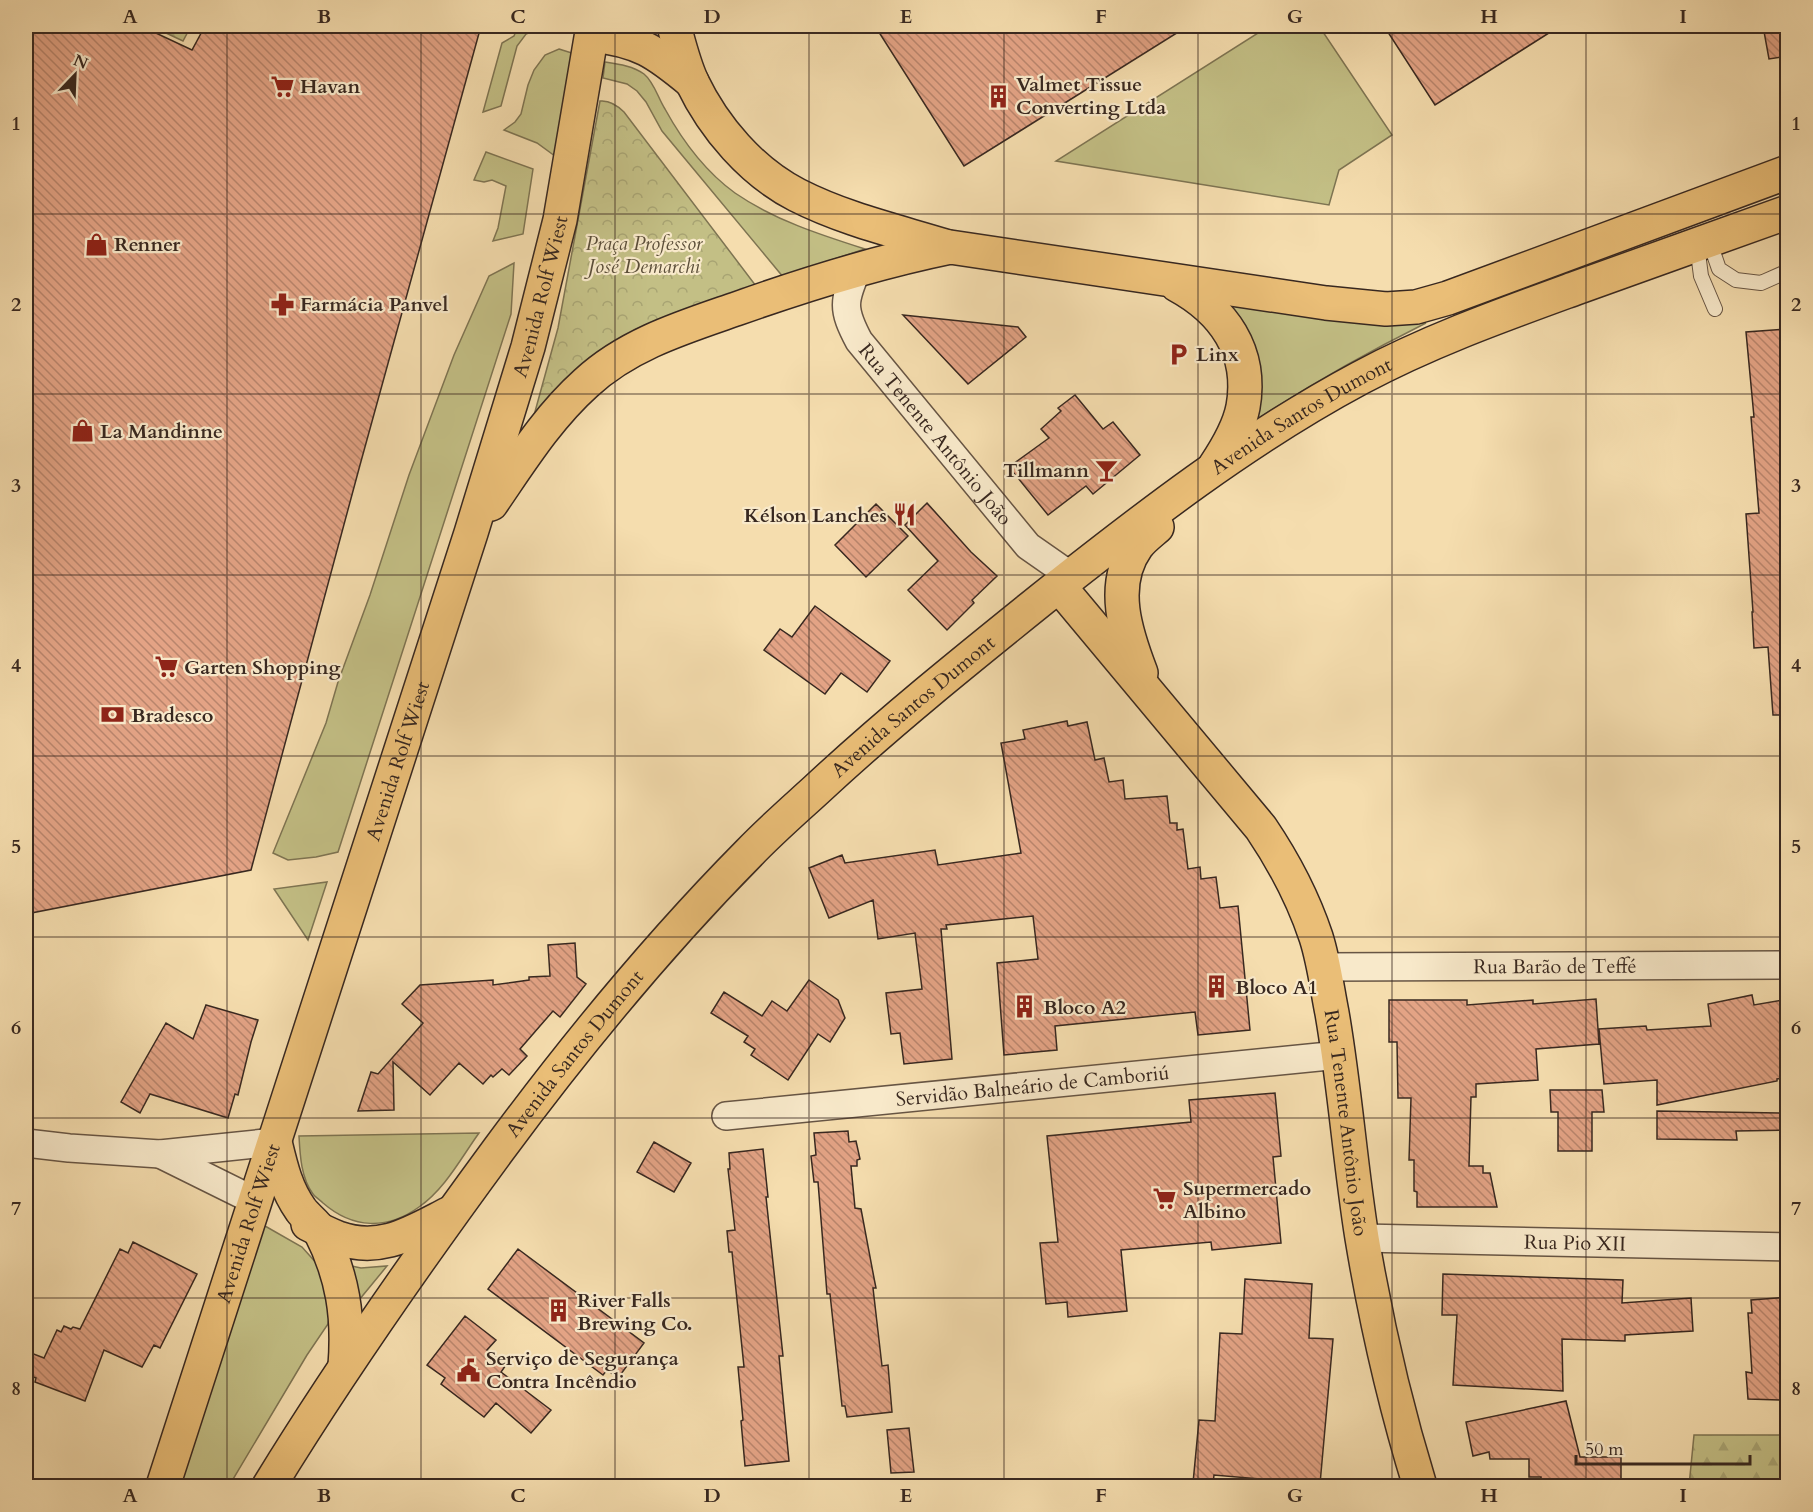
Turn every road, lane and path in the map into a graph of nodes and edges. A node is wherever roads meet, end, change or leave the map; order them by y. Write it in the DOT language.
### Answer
graph roads {
  1 [pos="674,26"];
  2 [pos="592,30"];
  3 [pos="692,82"];
  4 [pos="1788,172"];
  5 [pos="1788,212"];
  6 [pos="1703,243"];
  7 [pos="950,247"];
  8 [pos="858,268"];
  9 [pos="1788,271"];
  10 [pos="1167,279"];
  11 [pos="1715,309"];
  12 [pos="1303,409"];
  13 [pos="1214,468"];
  14 [pos="471,533"];
  15 [pos="1065,581"];
  16 [pos="1148,692"];
  17 [pos="1788,965"];
  18 [pos="1324,968"];
  19 [pos="1339,1055"];
  20 [pos="726,1116"];
  21 [pos="275,1142"];
  22 [pos="26,1143"];
  23 [pos="160,1154"];
  24 [pos="255,1201"];
  25 [pos="452,1212"];
  26 [pos="318,1229"];
  27 [pos="1362,1238"];
  28 [pos="1788,1248"];
  29 [pos="345,1366"];
  30 [pos="163,1486"];
  31 [pos="269,1486"];
  32 [pos="1420,1486"];
  1 -- 3 [label="main road"];
  2 -- 3 [label="main road"];
  2 -- 14 [label="main road, Avenida Rolf Wiest"];
  3 -- 7 [label="main road"];
  4 -- 10 [label="main road"];
  5 -- 6 [label="main road, Avenida Santos Dumont"];
  6 -- 9 [label="lane"];
  6 -- 11 [label="lane"];
  6 -- 12 [label="main road, Avenida Santos Dumont"];
  7 -- 8 [label="main road"];
  7 -- 10 [label="main road"];
  8 -- 14 [label="main road"];
  8 -- 15 [label="street, Rua Tenente Antônio João"];
  10 -- 13 [label="main road"];
  12 -- 13 [label="main road, Avenida Santos Dumont"];
  12 -- 16 [label="main road"];
  13 -- 15 [label="main road, Avenida Santos Dumont"];
  14 -- 21 [label="main road, Avenida Rolf Wiest"];
  15 -- 16 [label="main road, Rua Tenente Antônio João"];
  15 -- 25 [label="main road, Avenida Santos Dumont"];
  16 -- 18 [label="main road, Rua Tenente Antônio João"];
  17 -- 18 [label="street, Rua Barão de Teffé"];
  18 -- 19 [label="main road, Rua Tenente Antônio João"];
  19 -- 20 [label="street, Servidão Balneário de Camboriú"];
  19 -- 27 [label="main road, Rua Tenente Antônio João"];
  21 -- 23 [label="street"];
  21 -- 24 [label="main road, Avenida Rolf Wiest"];
  21 -- 26 [label="main road"];
  22 -- 23 [label="street"];
  23 -- 24 [label="street"];
  24 -- 26 [label="main road"];
  24 -- 30 [label="main road, Avenida Rolf Wiest"];
  25 -- 26 [label="main road"];
  25 -- 29 [label="main road, Avenida Santos Dumont"];
  26 -- 29 [label="main road"];
  27 -- 28 [label="street, Rua Pio XII"];
  27 -- 32 [label="main road, Rua Tenente Antônio João"];
  29 -- 31 [label="main road, Avenida Santos Dumont"];
}
